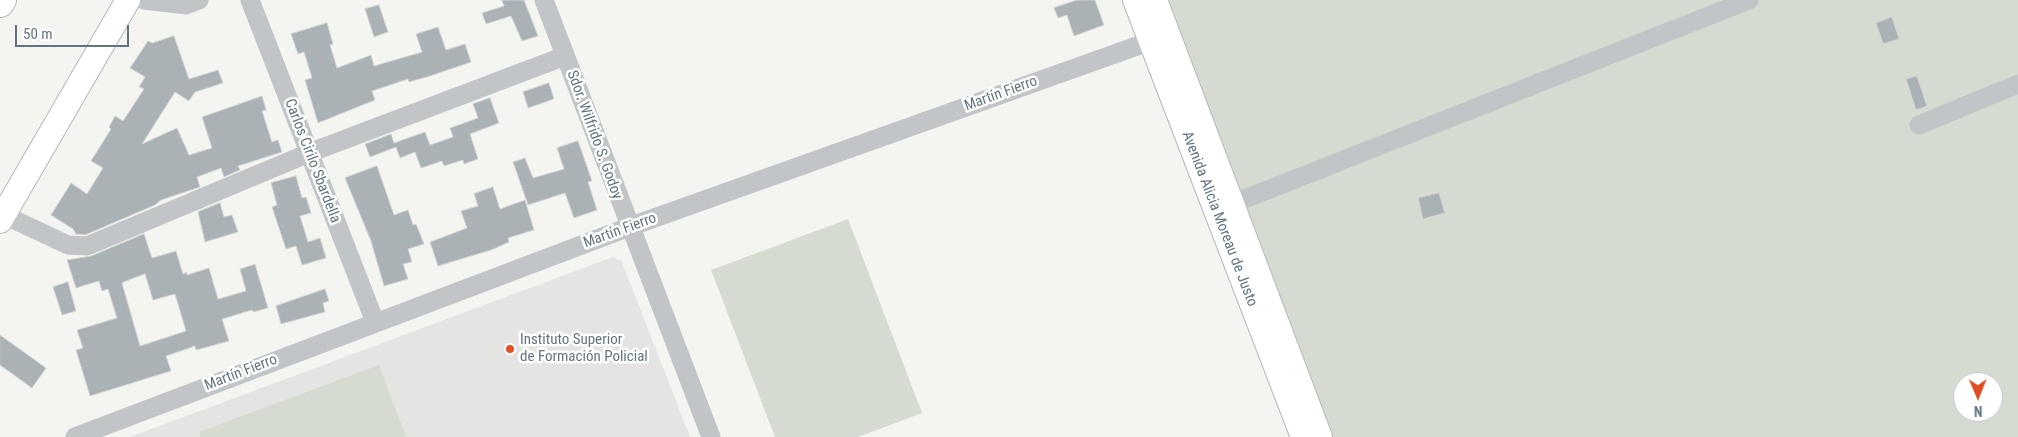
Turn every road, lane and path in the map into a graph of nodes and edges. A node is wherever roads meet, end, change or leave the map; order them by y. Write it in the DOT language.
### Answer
graph roads {
  1 [pos="128,0"];
  2 [pos="144,0"];
  3 [pos="199,0"];
  4 [pos="250,0"];
  5 [pos="544,0"];
  6 [pos="1136,0"];
  7 [pos="1155,0"];
  8 [pos="1749,0"];
  9 [pos="1159,36"];
  10 [pos="565,56"];
  11 [pos="2018,84"];
  12 [pos="1919,125"];
  13 [pos="308,153"];
  14 [pos="1232,204"];
  15 [pos="2,218"];
  16 [pos="629,227"];
  17 [pos="374,322"];
  18 [pos="75,437"];
  19 [pos="710,437"];
  20 [pos="1302,437"];
  21 [pos="1320,437"];
  1 -- 15 [label="main road"];
  2 -- 3 [label="street"];
  4 -- 13 [label="street, Carlos Cirilo Sbardella"];
  5 -- 10 [label="street, Sdor. Wilfrido S. Godoy"];
  6 -- 9 [label="main road, Avenida Alicia Moreau de Justo"];
  7 -- 9 [label="main road, Avenida Alicia Moreau de Justo"];
  8 -- 14 [label="street"];
  9 -- 14 [label="main road, Avenida Alicia Moreau de Justo"];
  9 -- 16 [label="street, Martín Fierro"];
  9 -- 20 [label="main road, Avenida Alicia Moreau de Justo"];
  10 -- 13 [label="street"];
  10 -- 16 [label="street, Sdor. Wilfrido S. Godoy"];
  11 -- 12 [label="street"];
  13 -- 15 [label="street"];
  13 -- 17 [label="street, Carlos Cirilo Sbardella"];
  14 -- 21 [label="main road, Avenida Alicia Moreau de Justo"];
  16 -- 17 [label="street, Martín Fierro"];
  16 -- 19 [label="street, Sdor. Wilfrido S. Godoy"];
  17 -- 18 [label="street, Martín Fierro"];
}
